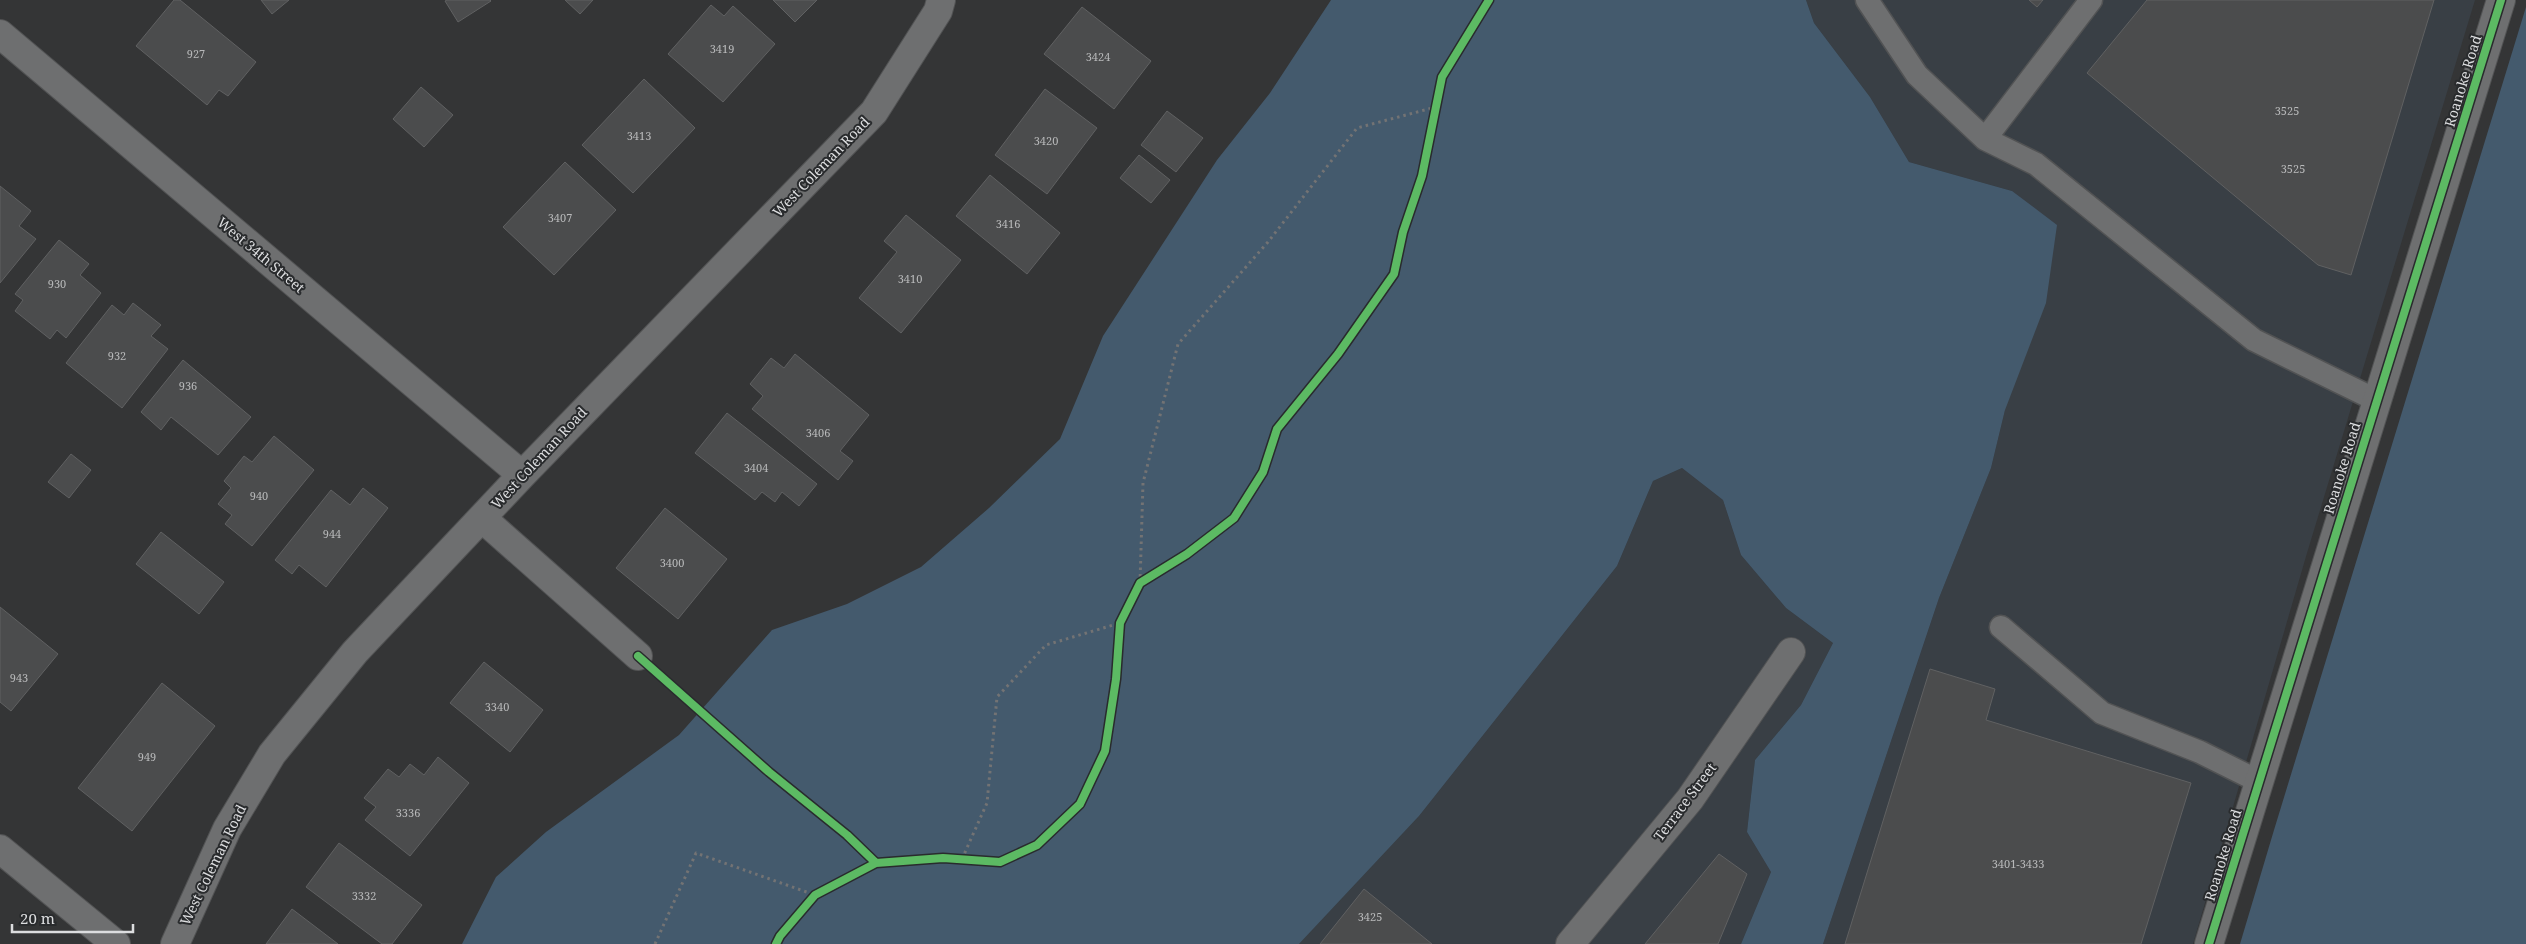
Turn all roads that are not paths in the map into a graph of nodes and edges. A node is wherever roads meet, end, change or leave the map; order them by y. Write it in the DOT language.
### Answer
graph roads {
  1 [pos="941,0"];
  2 [pos="1866,0"];
  3 [pos="2091,0"];
  4 [pos="2501,0"];
  5 [pos="0,34"];
  6 [pos="1985,139"];
  7 [pos="2376,400"];
  8 [pos="522,475"];
  9 [pos="482,519"];
  10 [pos="2001,627"];
  11 [pos="1791,652"];
  12 [pos="638,656"];
  13 [pos="2258,781"];
  14 [pos="0,849"];
  15 [pos="116,944"];
  16 [pos="175,944"];
  17 [pos="1570,944"];
  18 [pos="2209,944"];
  1 -- 8 [label="street, West Coleman Road"];
  2 -- 6 [label="lane"];
  3 -- 6 [label="lane"];
  4 -- 7 [label="street, Roanoke Road"];
  5 -- 8 [label="street, West 34th Street"];
  6 -- 7 [label="lane"];
  7 -- 13 [label="street, Roanoke Road"];
  8 -- 9 [label="street, West Coleman Road"];
  9 -- 12 [label="street"];
  9 -- 16 [label="street, West Coleman Road"];
  10 -- 13 [label="lane"];
  11 -- 17 [label="street, Terrace Street"];
  13 -- 18 [label="street, Roanoke Road"];
  14 -- 15 [label="street"];
}
